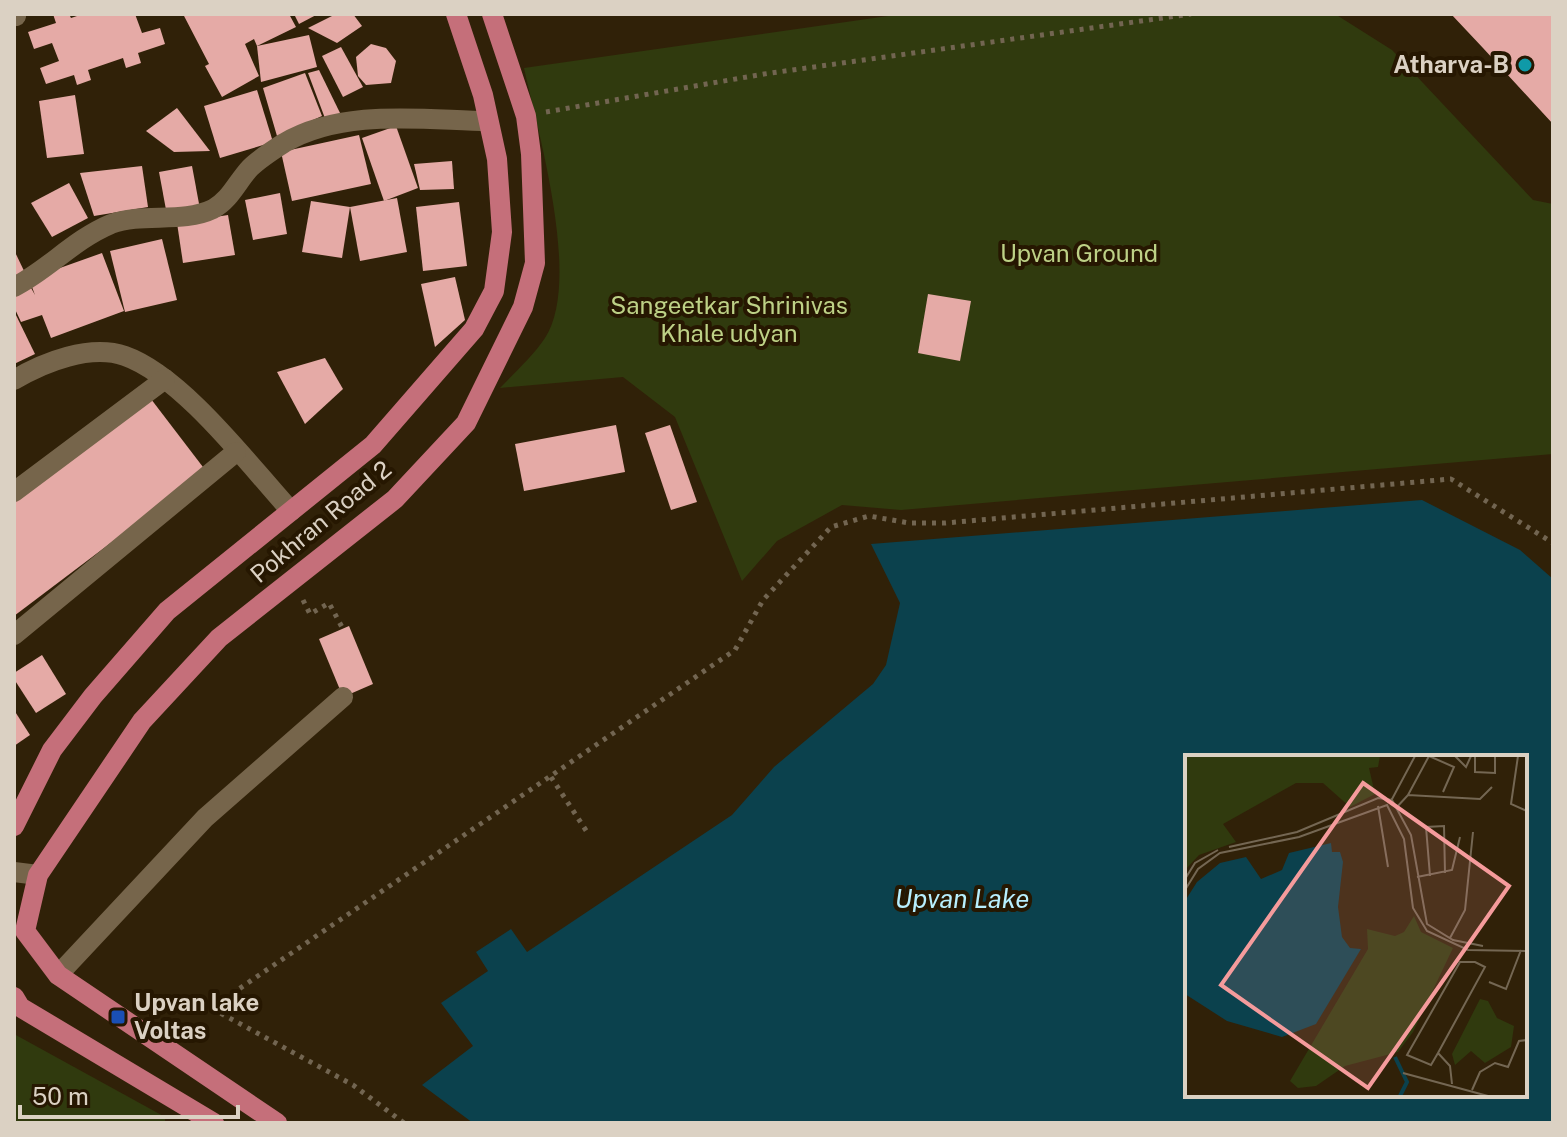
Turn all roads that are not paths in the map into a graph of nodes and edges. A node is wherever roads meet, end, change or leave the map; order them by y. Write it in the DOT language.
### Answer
graph roads {
  1 [pos="456,14"];
  2 [pos="492,14"];
  3 [pos="488,121"];
  4 [pos="14,287"];
  5 [pos="165,379"];
  6 [pos="14,380"];
  7 [pos="236,452"];
  8 [pos="14,492"];
  9 [pos="291,511"];
  10 [pos="14,635"];
  11 [pos="343,697"];
  12 [pos="14,826"];
  13 [pos="14,872"];
  14 [pos="38,875"];
  15 [pos="20,930"];
  16 [pos="58,975"];
  17 [pos="14,997"];
  18 [pos="214,1123"];
  19 [pos="277,1123"];
  1 -- 3 [label="main road, Pokhran Road 2"];
  2 -- 14 [label="main road, Pokhran Road 2"];
  3 -- 4 [label="street"];
  3 -- 9 [label="main road, Pokhran Road 2"];
  5 -- 6 [label="street"];
  5 -- 7 [label="street"];
  5 -- 8 [label="street"];
  7 -- 9 [label="street"];
  7 -- 10 [label="street"];
  9 -- 12 [label="main road, Pokhran Road 2"];
  11 -- 16 [label="street"];
  13 -- 14 [label="street"];
  14 -- 15 [label="main road, Pokhran Road 2"];
  15 -- 16 [label="main road"];
  16 -- 19 [label="main road"];
  17 -- 18 [label="main road"];
}
